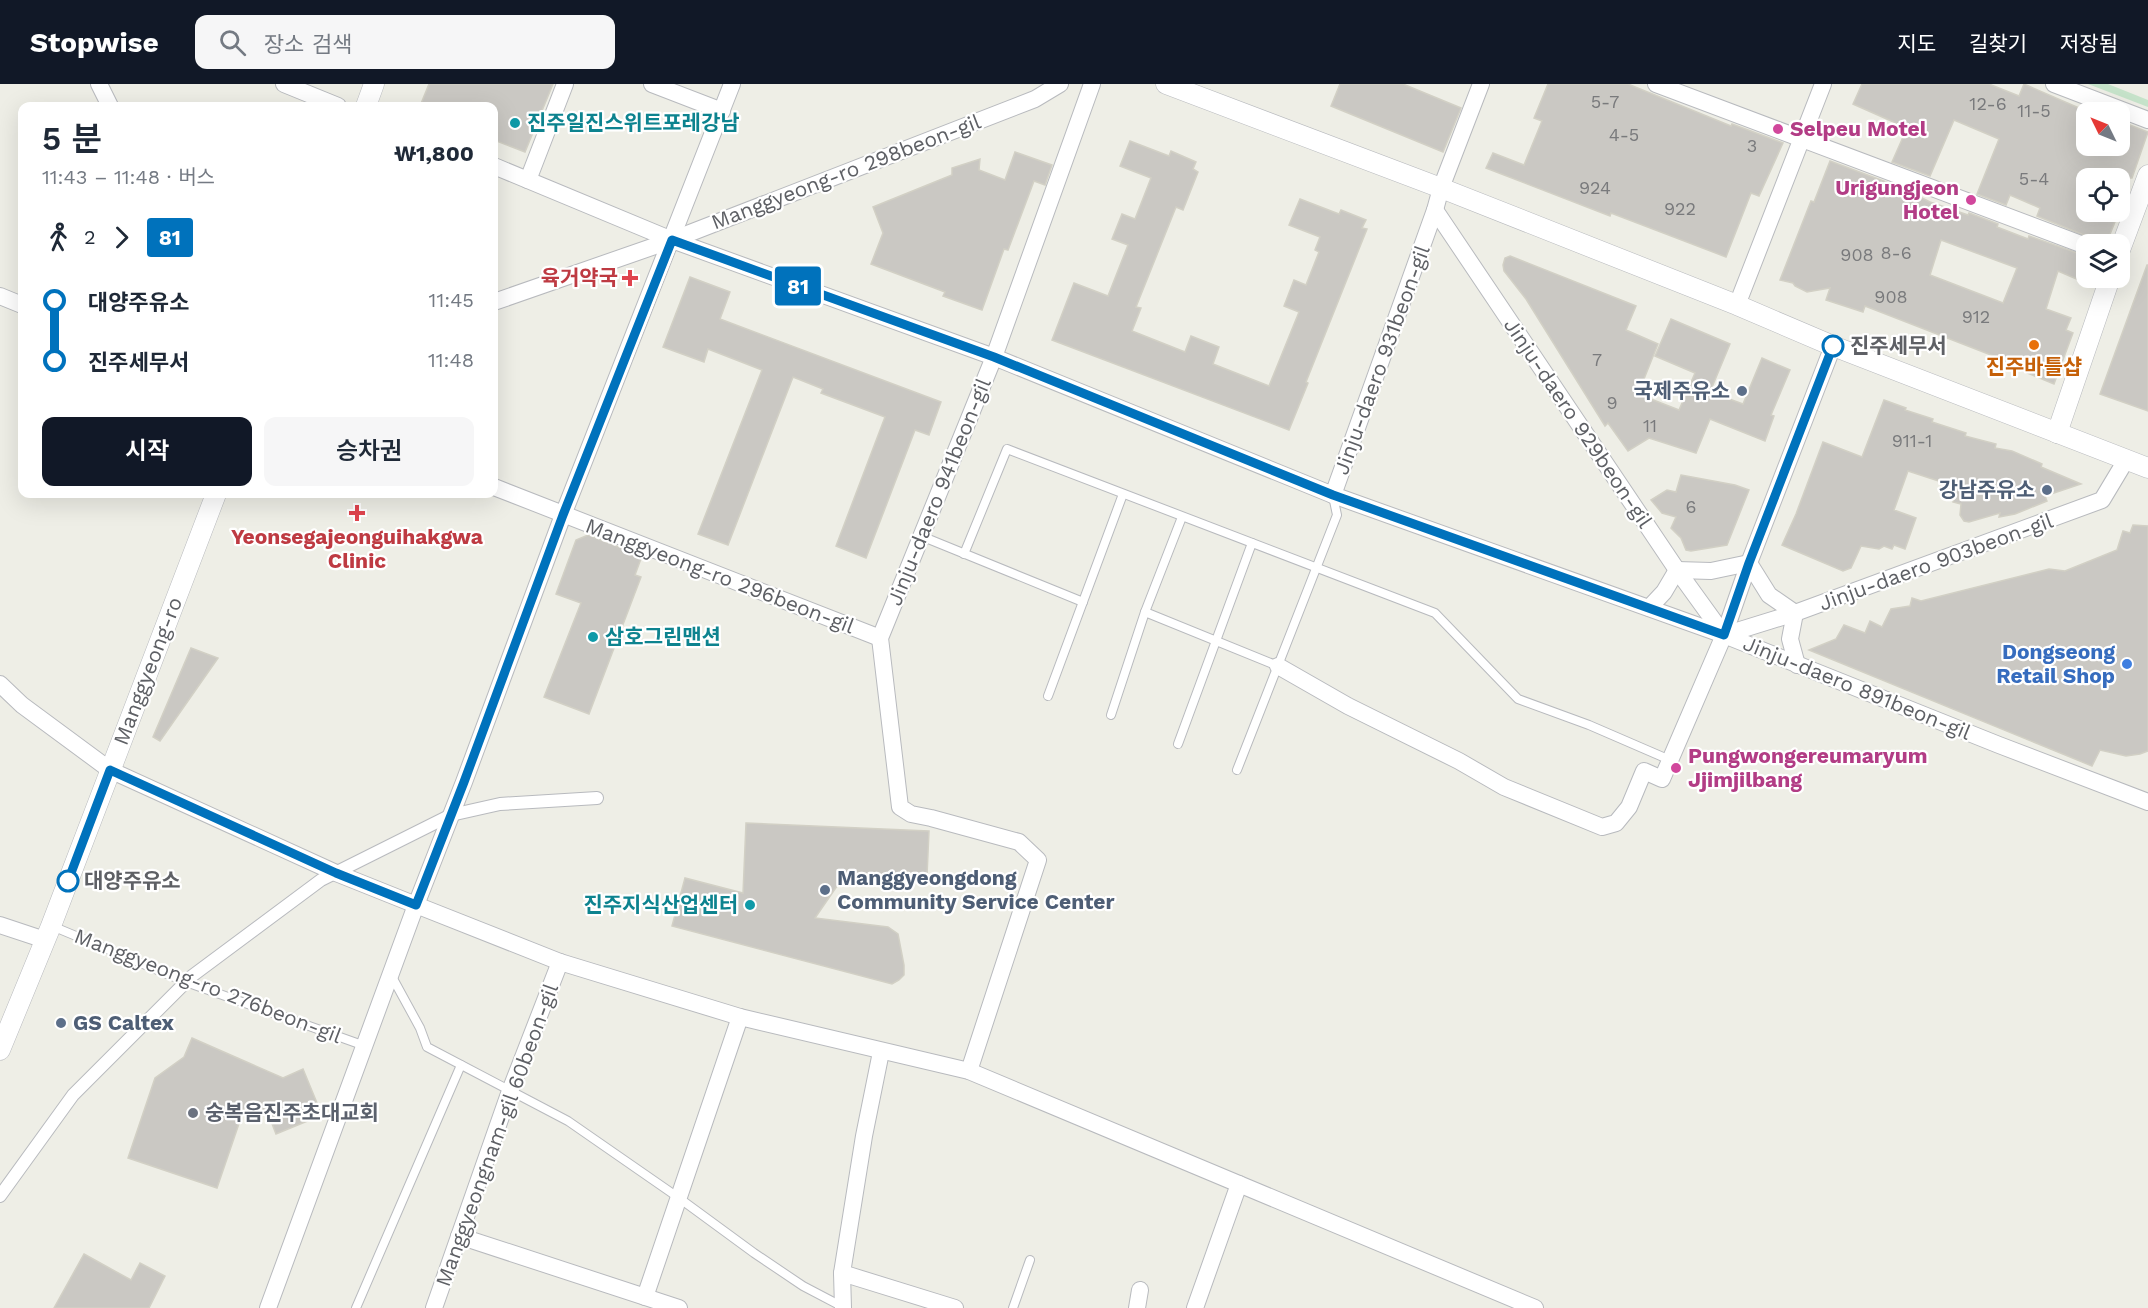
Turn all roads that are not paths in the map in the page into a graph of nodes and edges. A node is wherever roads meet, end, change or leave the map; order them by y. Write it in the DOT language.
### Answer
graph roads {
  1 [pos="99,84"];
  2 [pos="284,84"];
  3 [pos="374,84"];
  4 [pos="565,84"];
  5 [pos="652,84"];
  6 [pos="732,84"];
  7 [pos="1060,84"];
  8 [pos="1092,84"];
  9 [pos="1166,84"];
  10 [pos="1481,84"];
  11 [pos="1656,84"];
  12 [pos="1822,84"];
  13 [pos="2054,84"];
  14 [pos="108,102"];
  15 [pos="328,102"];
  16 [pos="367,102"];
  17 [pos="722,111"];
  18 [pos="2148,120"];
  19 [pos="1802,139"];
  20 [pos="498,168"];
  21 [pos="2148,175"];
  22 [pos="528,180"];
  23 [pos="1441,188"];
  24 [pos="1435,210"];
  25 [pos="2126,234"];
  26 [pos="672,240"];
  27 [pos="2076,242"];
  28 [pos="2107,288"];
  29 [pos="0,296"];
  30 [pos="498,301"];
  31 [pos="18,303"];
  32 [pos="1737,305"];
  33 [pos="1833,346"];
  34 [pos="994,357"];
  35 [pos="2057,433"];
  36 [pos="2126,460"];
  37 [pos="2148,468"];
  38 [pos="498,489"];
  39 [pos="1123,494"];
  40 [pos="1333,495"];
  41 [pos="214,498"];
  42 [pos="563,515"];
  43 [pos="1182,517"];
  44 [pos="921,536"];
  45 [pos="1252,543"];
  46 [pos="964,554"];
  47 [pos="1749,563"];
  48 [pos="1316,568"];
  49 [pos="1677,570"];
  50 [pos="1083,602"];
  51 [pos="1649,608"];
  52 [pos="1145,612"];
  53 [pos="1795,613"];
  54 [pos="1724,635"];
  55 [pos="880,638"];
  56 [pos="1217,641"];
  57 [pos="1797,665"];
  58 [pos="1278,666"];
  59 [pos="0,684"];
  60 [pos="1048,696"];
  61 [pos="1111,715"];
  62 [pos="1178,744"];
  63 [pos="1671,760"];
  64 [pos="110,770"];
  65 [pos="1237,770"];
  66 [pos="597,798"];
  67 [pos="2148,802"];
  68 [pos="451,815"];
  69 [pos="336,873"];
  70 [pos="416,905"];
  71 [pos="0,925"];
  72 [pos="48,933"];
  73 [pos="560,962"];
  74 [pos="390,975"];
  75 [pos="186,982"];
  76 [pos="740,1017"];
  77 [pos="364,1046"];
  78 [pos="0,1050"];
  79 [pos="881,1052"];
  80 [pos="461,1065"];
  81 [pos="969,1071"];
  82 [pos="510,1091"];
  83 [pos="1239,1184"];
  84 [pos="0,1196"];
  85 [pos="679,1198"];
  86 [pos="459,1236"];
  87 [pos="1030,1260"];
  88 [pos="842,1273"];
  89 [pos="1140,1290"];
  90 [pos="645,1297"];
  91 [pos="268,1308"];
  92 [pos="356,1308"];
  93 [pos="434,1308"];
  94 [pos="678,1308"];
  95 [pos="843,1308"];
  96 [pos="955,1308"];
  97 [pos="1013,1308"];
  98 [pos="1137,1308"];
  99 [pos="1195,1308"];
  100 [pos="1535,1308"];
  1 -- 14 [label="street"];
  2 -- 15 [label="street"];
  3 -- 16 [label="street"];
  4 -- 22 [label="street"];
  5 -- 17 [label="street"];
  6 -- 17 [label="street"];
  7 -- 26 [label="street, Manggyeong-ro 298beon-gil"];
  8 -- 34 [label="street, Jinju-daero 941beon-gil"];
  9 -- 23 [label="street"];
  10 -- 23 [label="street, Jinju-daero 931beon-gil"];
  11 -- 19 [label="street"];
  12 -- 19 [label="street"];
  13 -- 18 [label="street"];
  17 -- 26 [label="street"];
  19 -- 27 [label="street"];
  19 -- 32 [label="street"];
  20 -- 22 [label="street, Jinju-daero 891beon-gil"];
  21 -- 25 [label="street"];
  22 -- 26 [label="street, Jinju-daero 891beon-gil"];
  23 -- 24 [label="street, Jinju-daero 931beon-gil"];
  23 -- 32 [label="street"];
  24 -- 40 [label="street, Jinju-daero 931beon-gil"];
  24 -- 49 [label="street, Jinju-daero 929beon-gil"];
  26 -- 30 [label="street, Manggyeong-ro 298beon-gil"];
  26 -- 34 [label="street, Jinju-daero 891beon-gil"];
  26 -- 42 [label="street"];
  28 -- 35 [label="street"];
  29 -- 31 [label="street"];
  32 -- 33 [label="street"];
  33 -- 35 [label="street"];
  33 -- 47 [label="street"];
  34 -- 40 [label="street, Jinju-daero 891beon-gil"];
  34 -- 44 [label="street, Jinju-daero 941beon-gil"];
  35 -- 36 [label="street"];
  36 -- 37 [label="street"];
  36 -- 53 [label="street, Jinju-daero 903beon-gil"];
  38 -- 42 [label="street, Manggyeong-ro 296beon-gil"];
  39 -- 43 [label="lane"];
  39 -- 46 [label="lane"];
  39 -- 50 [label="lane"];
  40 -- 48 [label="lane, Jinju-daero 931beon-gil"];
  40 -- 51 [label="street, Jinju-daero 891beon-gil"];
  41 -- 64 [label="street, Manggyeong-ro"];
  42 -- 55 [label="street, Manggyeong-ro 296beon-gil"];
  42 -- 68 [label="street"];
  43 -- 45 [label="lane"];
  43 -- 52 [label="lane"];
  44 -- 46 [label="lane"];
  44 -- 55 [label="street, Jinju-daero 941beon-gil"];
  45 -- 48 [label="lane"];
  45 -- 56 [label="lane"];
  46 -- 50 [label="lane"];
  47 -- 49 [label="street"];
  47 -- 53 [label="street"];
  47 -- 54 [label="street"];
  48 -- 58 [label="lane, Jinju-daero 931beon-gil"];
  48 -- 63 [label="lane"];
  49 -- 51 [label="street"];
  49 -- 54 [label="street, Jinju-daero 929beon-gil"];
  50 -- 60 [label="lane"];
  51 -- 54 [label="street, Jinju-daero 891beon-gil"];
  52 -- 56 [label="lane"];
  52 -- 61 [label="lane"];
  53 -- 54 [label="street, Jinju-daero 903beon-gil"];
  53 -- 57 [label="street"];
  54 -- 57 [label="street, Jinju-daero 891beon-gil"];
  54 -- 63 [label="street"];
  55 -- 81 [label="street, Jinju-daero 941beon-gil"];
  56 -- 58 [label="lane"];
  56 -- 62 [label="lane"];
  57 -- 67 [label="street, Jinju-daero 891beon-gil"];
  58 -- 63 [label="street"];
  58 -- 65 [label="lane, Jinju-daero 931beon-gil"];
  59 -- 64 [label="street"];
  64 -- 69 [label="street"];
  64 -- 72 [label="street, Manggyeong-ro"];
  66 -- 68 [label="street"];
  68 -- 69 [label="street"];
  68 -- 70 [label="street"];
  69 -- 70 [label="street"];
  69 -- 75 [label="street"];
  70 -- 73 [label="street"];
  70 -- 74 [label="street"];
  71 -- 72 [label="street"];
  72 -- 75 [label="lane, Manggyeong-ro 276beon-gil"];
  72 -- 78 [label="street, Manggyeong-ro"];
  73 -- 76 [label="street"];
  73 -- 82 [label="street, Manggyeongnam-gil 60beon-gil"];
  74 -- 77 [label="street"];
  74 -- 80 [label="lane"];
  75 -- 77 [label="lane, Manggyeong-ro 276beon-gil"];
  75 -- 84 [label="street"];
  76 -- 79 [label="street"];
  76 -- 85 [label="street"];
  77 -- 91 [label="street"];
  79 -- 81 [label="street"];
  79 -- 88 [label="street"];
  80 -- 82 [label="lane"];
  80 -- 92 [label="lane"];
  81 -- 83 [label="street"];
  82 -- 85 [label="lane"];
  82 -- 86 [label="street, Manggyeongnam-gil 60beon-gil"];
  83 -- 99 [label="street"];
  83 -- 100 [label="street"];
  85 -- 90 [label="street"];
  85 -- 95 [label="lane"];
  86 -- 90 [label="street"];
  86 -- 93 [label="street, Manggyeongnam-gil 60beon-gil"];
  87 -- 97 [label="lane"];
  88 -- 95 [label="street"];
  88 -- 96 [label="street"];
  89 -- 98 [label="street"];
  90 -- 94 [label="street"];
}
